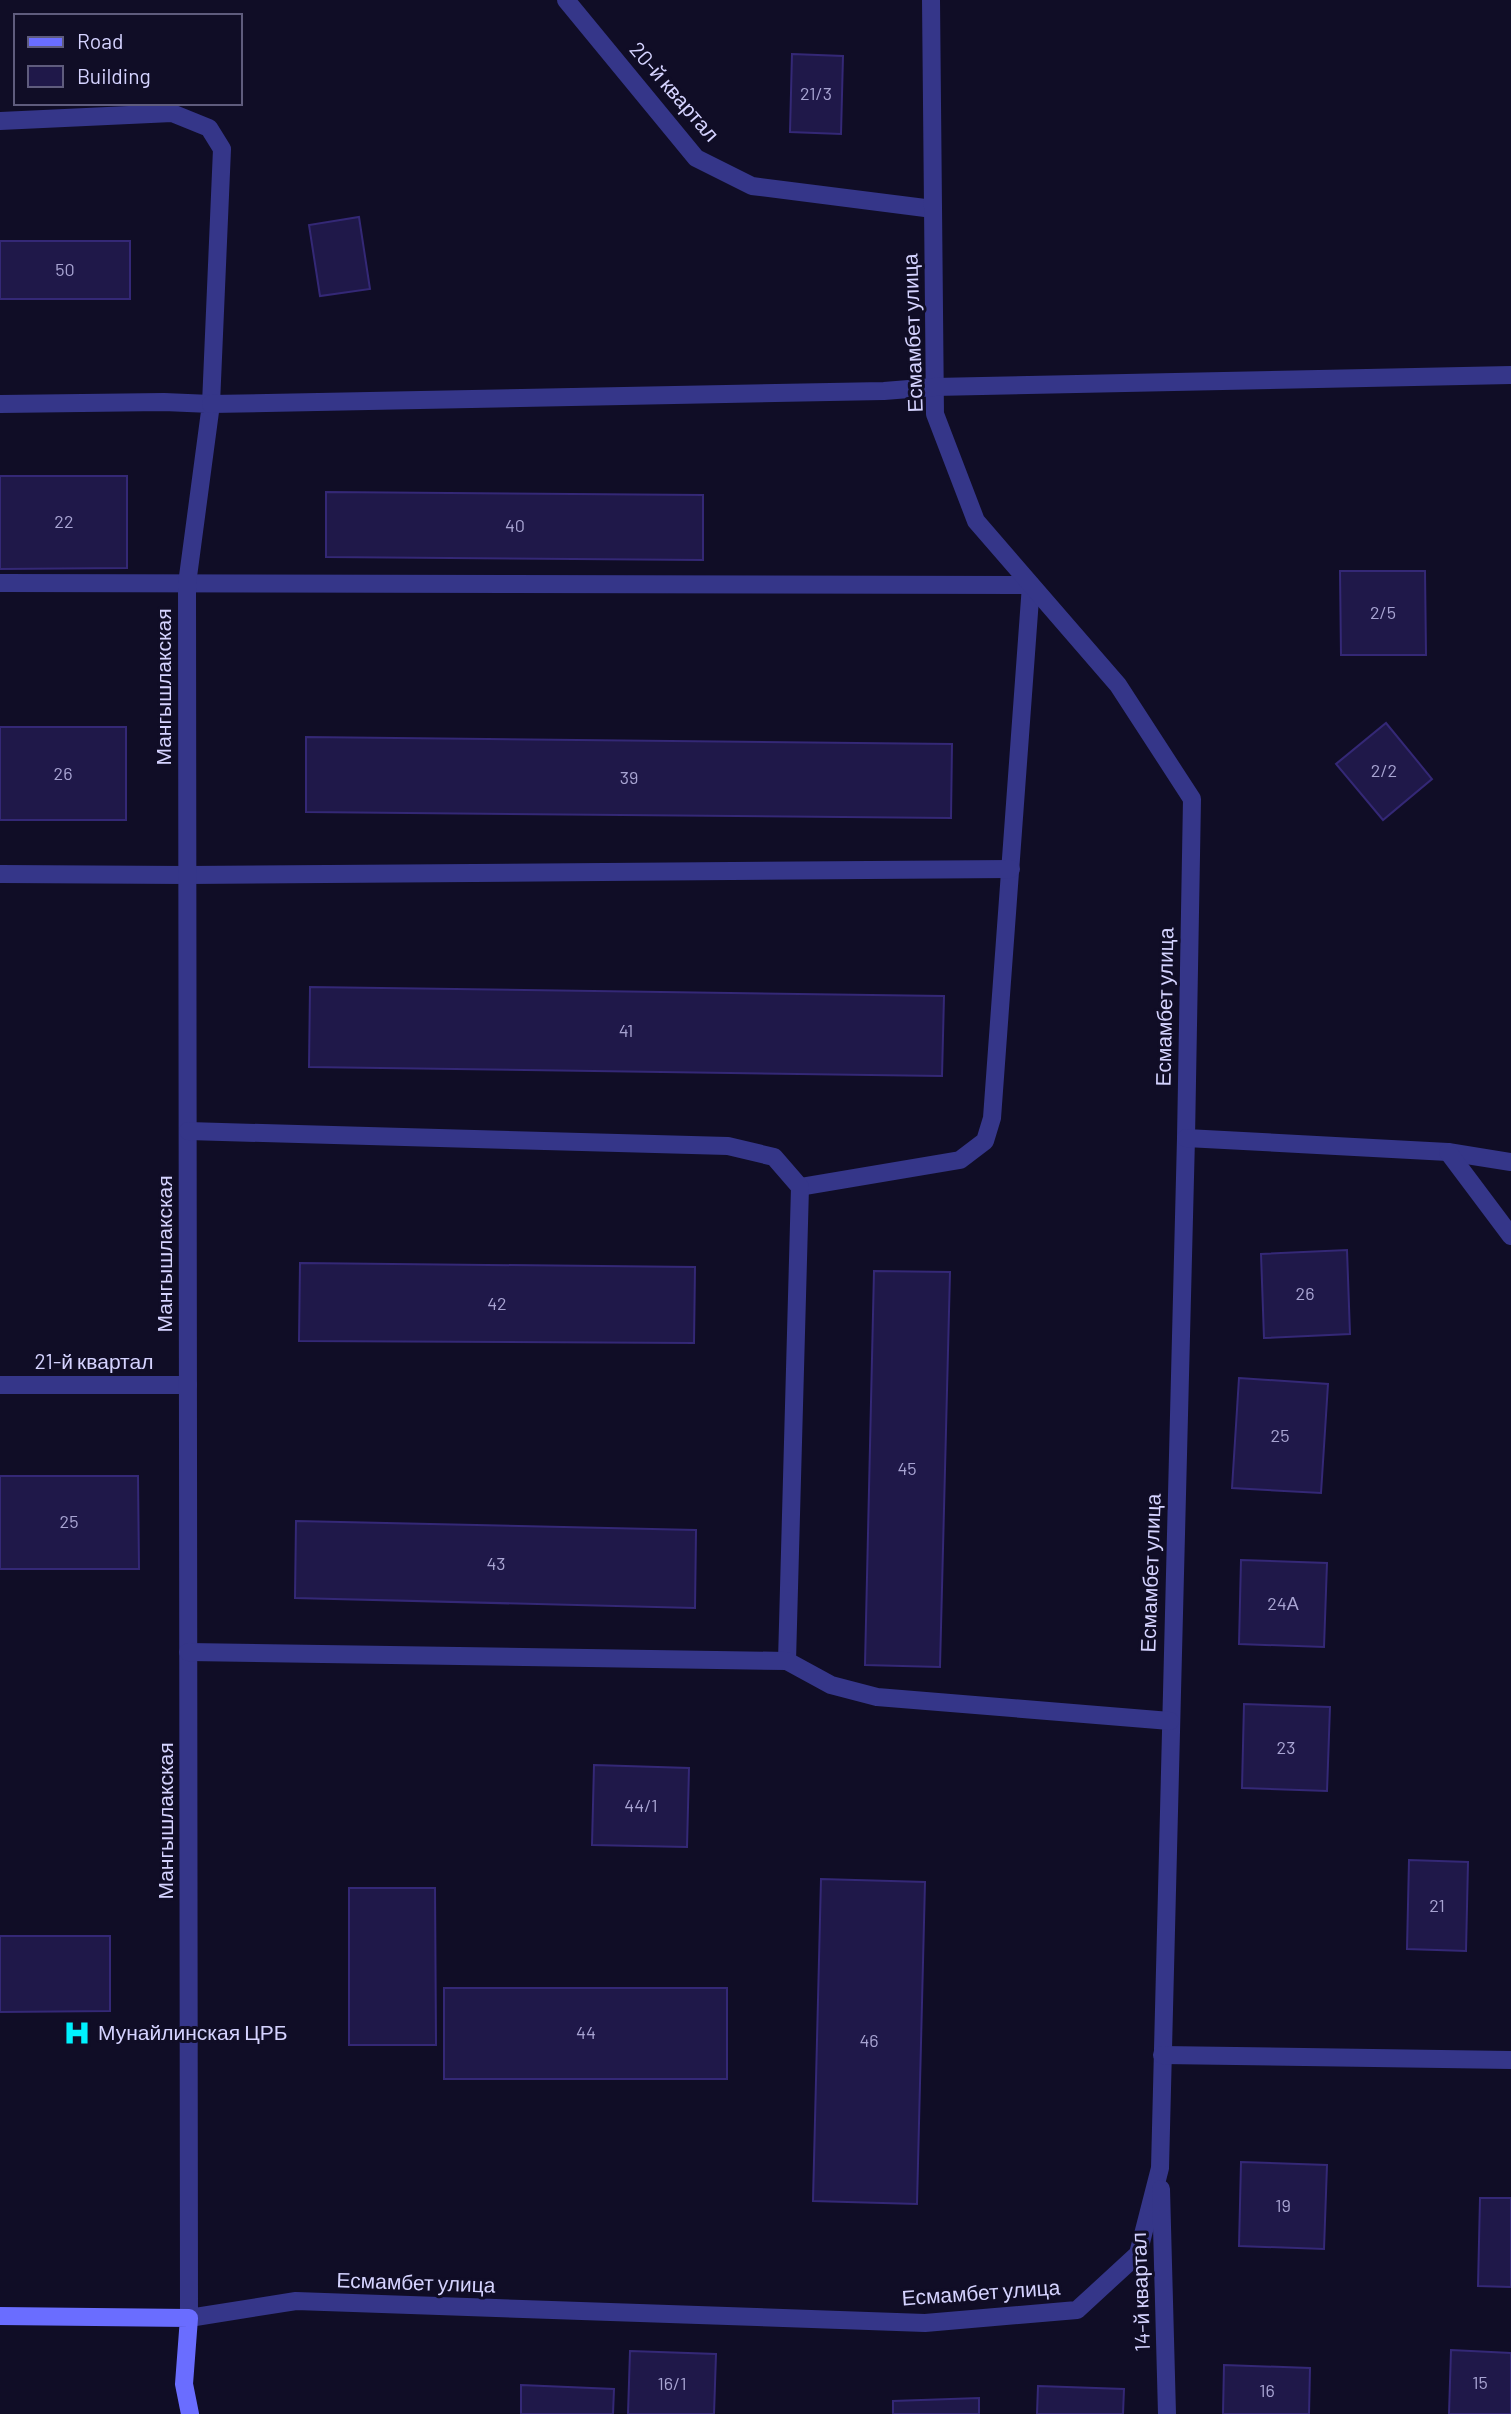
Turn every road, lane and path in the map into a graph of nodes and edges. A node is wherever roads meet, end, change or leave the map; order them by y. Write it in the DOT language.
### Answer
graph roads {
  1 [pos="566,0"];
  2 [pos="931,0"];
  3 [pos="0,121"];
  4 [pos="933,209"];
  5 [pos="1511,375"];
  6 [pos="934,387"];
  7 [pos="0,404"];
  8 [pos="211,404"];
  9 [pos="0,583"];
  10 [pos="187,584"];
  11 [pos="1031,585"];
  12 [pos="1011,869"];
  13 [pos="0,874"];
  14 [pos="187,875"];
  15 [pos="188,1131"];
  16 [pos="1186,1138"];
  17 [pos="1448,1152"];
  18 [pos="1511,1162"];
  19 [pos="800,1187"];
  20 [pos="1511,1236"];
  21 [pos="0,1385"];
  22 [pos="188,1385"];
  23 [pos="188,1652"];
  24 [pos="787,1661"];
  25 [pos="1170,1721"];
  26 [pos="1163,2055"];
  27 [pos="1511,2060"];
  28 [pos="1160,2168"];
  29 [pos="0,2316"];
  30 [pos="189,2318"];
  31 [pos="190,2414"];
  32 [pos="1167,2414"];
  1 -- 4 [label="street, 20-й квартал"];
  2 -- 4 [label="street, Есмамбет улица"];
  3 -- 8 [label="street, Мангышлакская"];
  4 -- 6 [label="street, Есмамбет улица"];
  5 -- 6 [label="street"];
  6 -- 8 [label="street"];
  6 -- 11 [label="street, Есмамбет улица"];
  7 -- 8 [label="street"];
  8 -- 10 [label="street, Мангышлакская"];
  9 -- 10 [label="street"];
  10 -- 11 [label="street"];
  10 -- 14 [label="street, Мангышлакская"];
  11 -- 12 [label="street"];
  11 -- 16 [label="street, Есмамбет улица"];
  12 -- 14 [label="street"];
  12 -- 19 [label="street"];
  13 -- 14 [label="street"];
  14 -- 15 [label="street, Мангышлакская"];
  15 -- 19 [label="street"];
  15 -- 22 [label="street, Мангышлакская"];
  16 -- 17 [label="street"];
  16 -- 25 [label="street, Есмамбет улица"];
  17 -- 18 [label="street"];
  17 -- 20 [label="street"];
  19 -- 24 [label="street"];
  21 -- 22 [label="street, 21-й квартал"];
  22 -- 23 [label="street, Мангышлакская"];
  23 -- 24 [label="street"];
  23 -- 30 [label="street, Мангышлакская"];
  24 -- 25 [label="street"];
  25 -- 26 [label="street, Есмамбет улица"];
  26 -- 27 [label="street"];
  26 -- 28 [label="street, Есмамбет улица"];
  28 -- 30 [label="street, Есмамбет улица"];
  28 -- 32 [label="street, 14-й квартал"];
  29 -- 30 [label="street"];
  30 -- 31 [label="street"];
}
